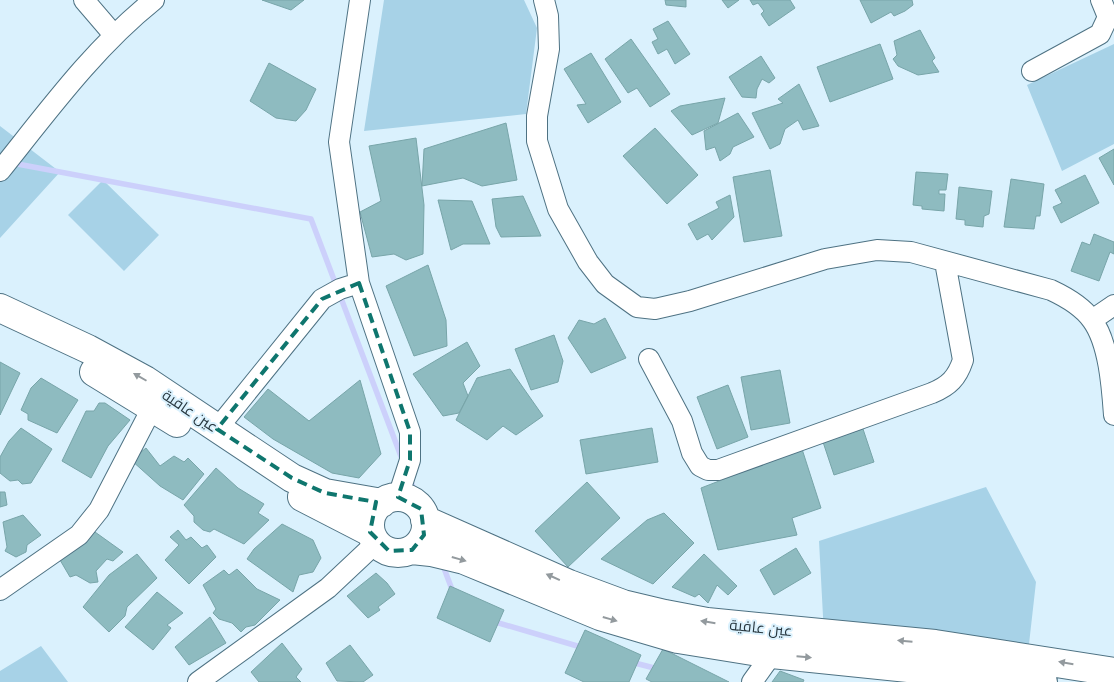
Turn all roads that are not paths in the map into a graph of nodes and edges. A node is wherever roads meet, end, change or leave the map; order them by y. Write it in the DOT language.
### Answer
graph roads {
  1 [pos="84,0"];
  2 [pos="154,0"];
  3 [pos="360,0"];
  4 [pos="544,0"];
  5 [pos="1102,0"];
  6 [pos="114,35"];
  7 [pos="1032,71"];
  8 [pos="0,171"];
  9 [pos="945,262"];
  10 [pos="359,284"];
  11 [pos="1114,305"];
  12 [pos="0,308"];
  13 [pos="1092,320"];
  14 [pos="0,328"];
  15 [pos="650,359"];
  16 [pos="152,408"];
  17 [pos="1114,415"];
  18 [pos="216,429"];
  19 [pos="390,500"];
  20 [pos="425,520"];
  21 [pos="374,537"];
  22 [pos="412,550"];
  23 [pos="0,590"];
  24 [pos="772,654"];
  25 [pos="1114,672"];
  26 [pos="198,682"];
  27 [pos="752,682"];
  28 [pos="1043,682"];
  1 -- 6 [label="street"];
  2 -- 6 [label="street"];
  3 -- 10 [label="street"];
  4 -- 9 [label="street"];
  5 -- 7 [label="street"];
  6 -- 8 [label="street"];
  9 -- 13 [label="street"];
  9 -- 15 [label="street"];
  10 -- 18 [label="street"];
  10 -- 19 [label="street"];
  11 -- 13 [label="street"];
  18 -- 12 [label="main road, عين عافية, one-way"];
  13 -- 17 [label="street"];
  14 -- 16 [label="main road, عين عافية"];
  16 -- 21 [label="main road, عين عافية"];
  16 -- 23 [label="street"];
  18 -- 19 [label="main road, عين عافية"];
  19 -- 20 [label="main road"];
  19 -- 21 [label="main road"];
  20 -- 22 [label="main road"];
  25 -- 20 [label="main road, عين عافية, one-way"];
  21 -- 22 [label="main road"];
  21 -- 26 [label="street"];
  22 -- 24 [label="main road, عين عافية, one-way"];
  24 -- 27 [label="street"];
  24 -- 28 [label="main road, عين عافية, one-way"];
}
